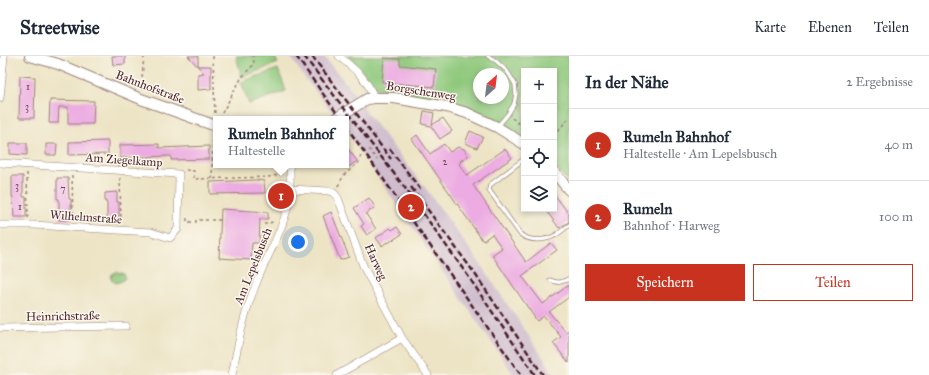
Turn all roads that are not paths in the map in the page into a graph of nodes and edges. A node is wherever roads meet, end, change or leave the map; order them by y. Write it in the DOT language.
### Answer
graph roads {
  1 [pos="4,56"];
  2 [pos="30,56"];
  3 [pos="339,56"];
  4 [pos="488,56"];
  5 [pos="0,98"];
  6 [pos="374,98"];
  7 [pos="340,116"];
  8 [pos="213,125"];
  9 [pos="497,127"];
  10 [pos="521,142"];
  11 [pos="521,161"];
  12 [pos="0,163"];
  13 [pos="290,168"];
  14 [pos="557,176"];
  15 [pos="290,189"];
  16 [pos="569,190"];
  17 [pos="0,225"];
  18 [pos="569,225"];
  19 [pos="170,238"];
  20 [pos="569,279"];
  21 [pos="550,280"];
  22 [pos="126,326"];
  23 [pos="0,328"];
  24 [pos="402,338"];
  25 [pos="232,375"];
  26 [pos="337,375"];
  27 [pos="428,375"];
  1 -- 5 [label="street"];
  2 -- 8 [label="main road, Bahnhofstraße"];
  3 -- 6 [label="street"];
  4 -- 9 [label="lane"];
  6 -- 7 [label="main road, Borgschenweg"];
  6 -- 9 [label="main road, Borgschenweg"];
  9 -- 10 [label="main road, Borgschenweg"];
  11 -- 18 [label="lane"];
  12 -- 19 [label="street, Am Ziegelkamp"];
  13 -- 15 [label="street, Am Lepelsbusch"];
  14 -- 16 [label="main road"];
  15 -- 24 [label="street, Harweg"];
  15 -- 25 [label="street, Am Lepelsbusch"];
  17 -- 19 [label="street, Wilhelmstraße"];
  20 -- 21 [label="lane"];
  22 -- 23 [label="street, Heinrichstraße"];
  24 -- 26 [label="street"];
  24 -- 27 [label="street, Harweg"];
}
